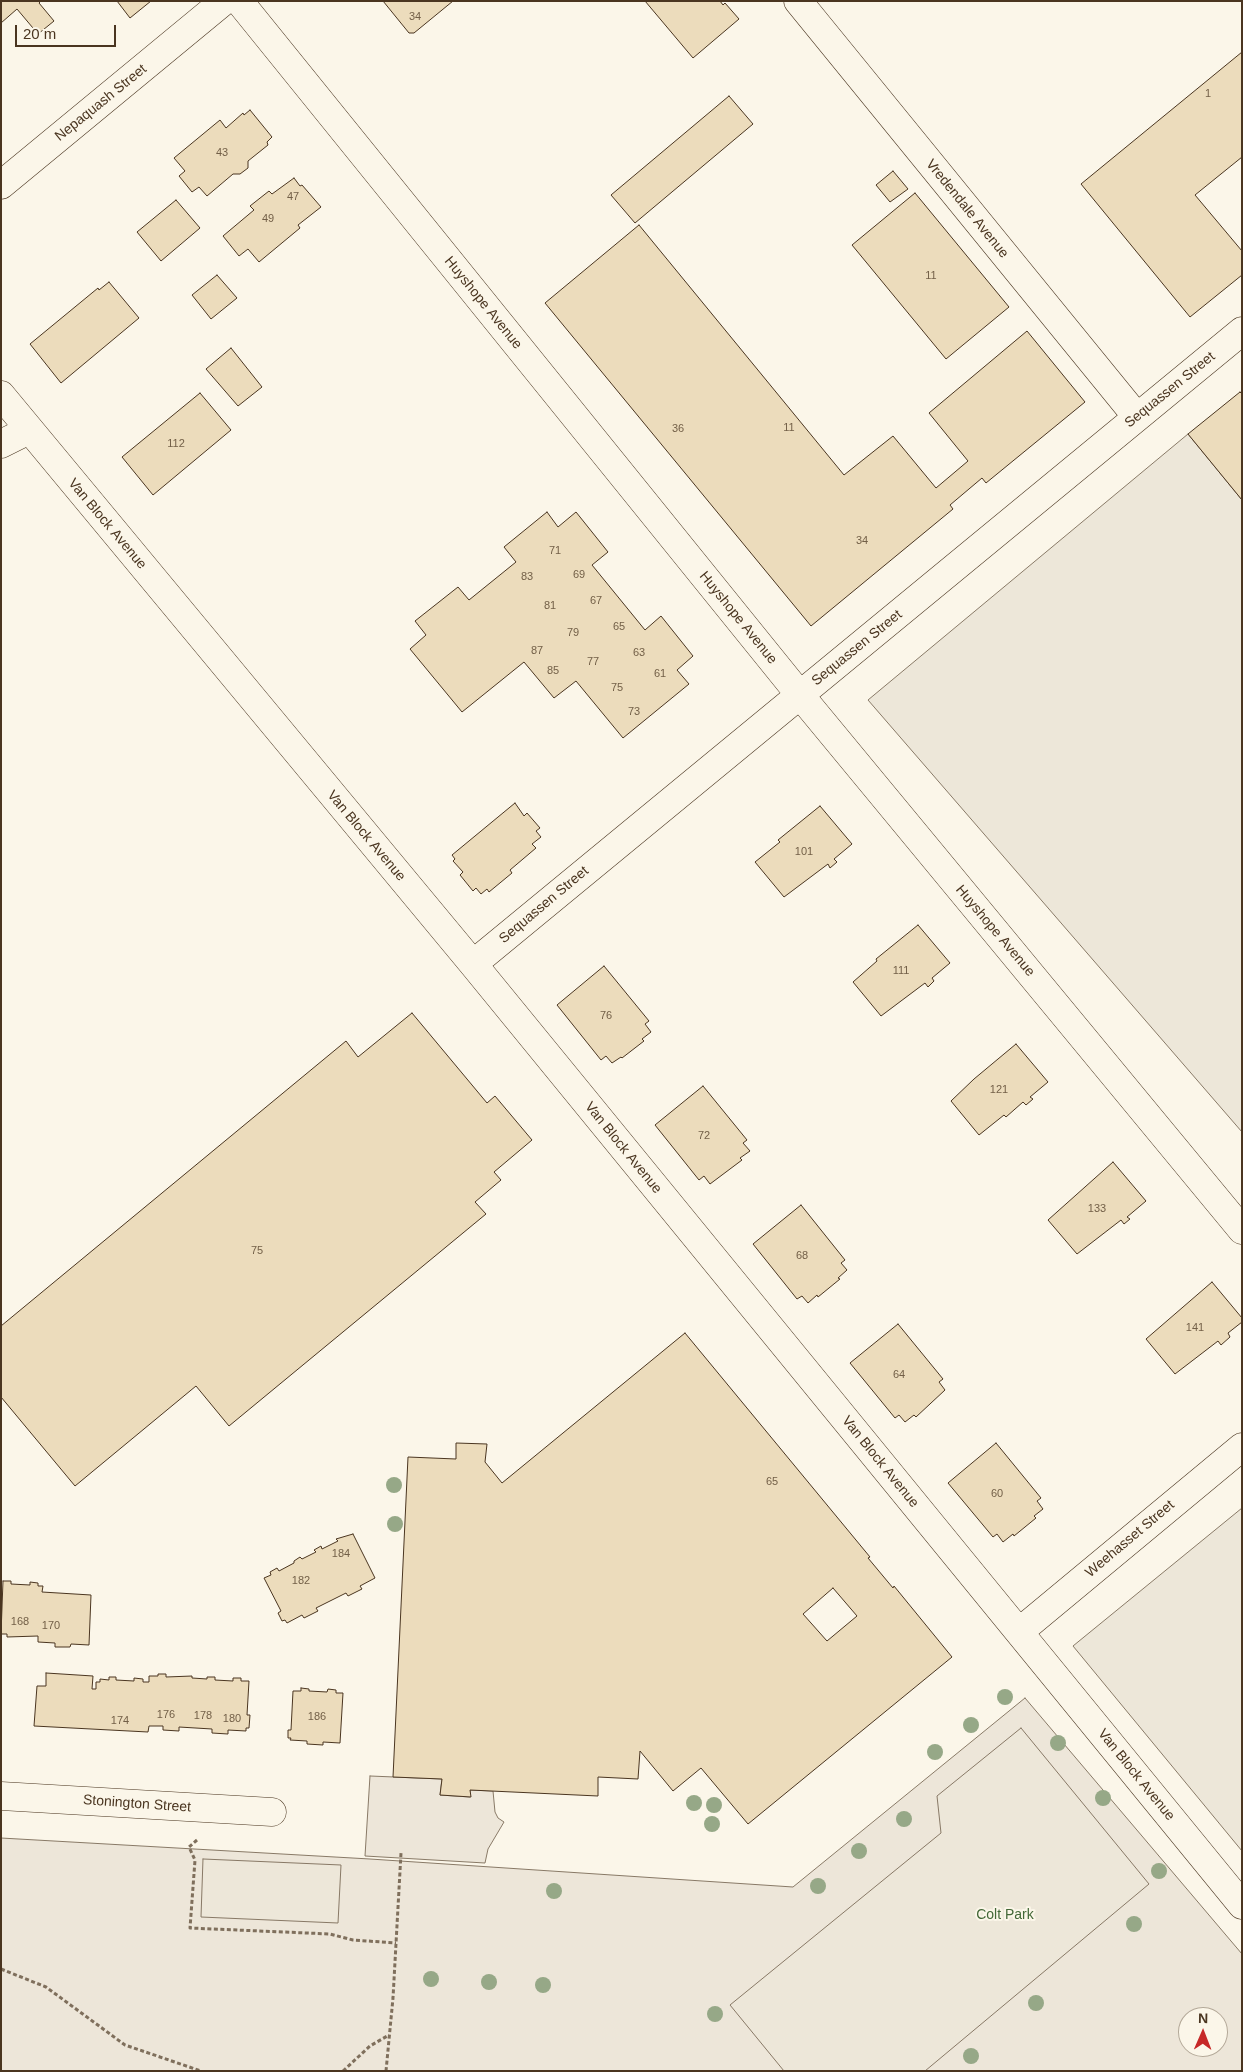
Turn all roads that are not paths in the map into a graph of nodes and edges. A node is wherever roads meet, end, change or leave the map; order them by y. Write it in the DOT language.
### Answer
graph roads {
  1 [pos="224,1"];
  2 [pos="239,1"];
  3 [pos="798,1"];
  4 [pos="1,185"];
  5 [pos="1242,331"];
  6 [pos="1,395"];
  7 [pos="1137,417"];
  8 [pos="29,430"];
  9 [pos="1,444"];
  10 [pos="800,695"];
  11 [pos="473,964"];
  12 [pos="1242,1230"];
  13 [pos="1242,1447"];
  14 [pos="1019,1632"];
  15 [pos="1,1796"];
  16 [pos="272,1812"];
  17 [pos="1242,1905"];
  1 -- 4 [label="street, Nepaquash Street"];
  2 -- 10 [label="street, Huyshope Avenue"];
  3 -- 7 [label="street, Vredendale Avenue"];
  5 -- 7 [label="street, Sequassen Street"];
  6 -- 8 [label="street, Van Block Avenue"];
  7 -- 10 [label="street, Sequassen Street"];
  8 -- 9 [label="street"];
  8 -- 11 [label="street, Van Block Avenue"];
  10 -- 11 [label="street, Sequassen Street"];
  10 -- 12 [label="street, Huyshope Avenue"];
  11 -- 14 [label="street, Van Block Avenue"];
  13 -- 14 [label="street, Weehasset Street"];
  14 -- 17 [label="street, Van Block Avenue"];
  15 -- 16 [label="street, Stonington Street"];
}
